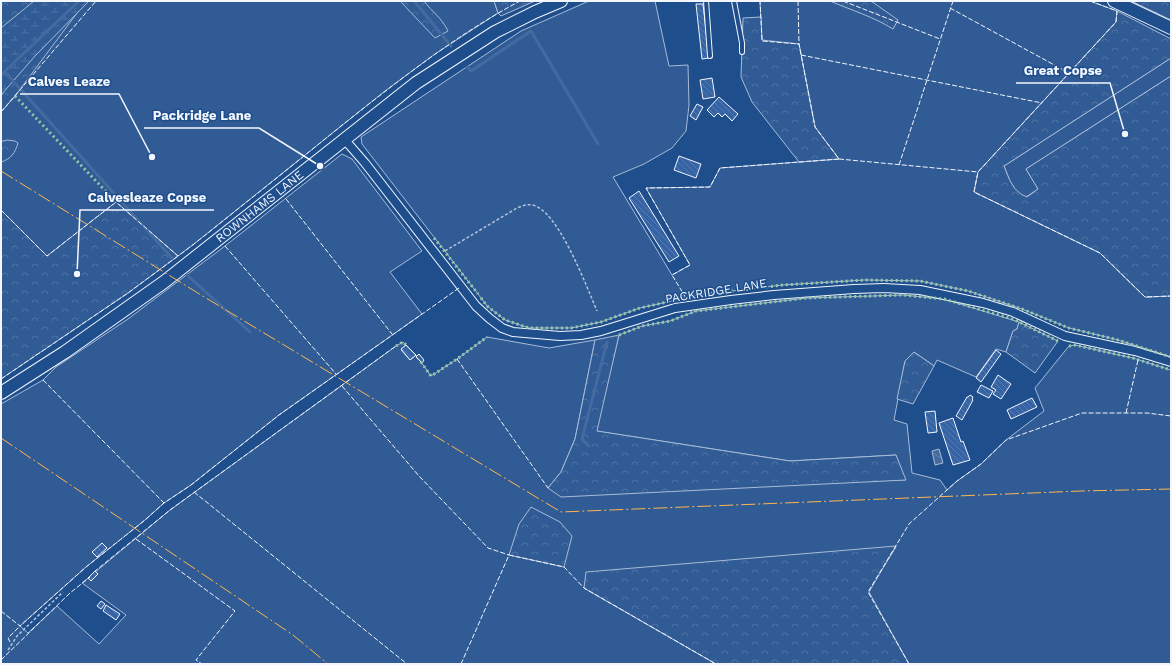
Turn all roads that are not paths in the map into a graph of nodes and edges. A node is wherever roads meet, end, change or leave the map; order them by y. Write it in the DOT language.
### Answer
graph roads {
  1 [pos="561,1"];
  2 [pos="706,1"];
  3 [pos="734,1"];
  4 [pos="1114,1"];
  5 [pos="1171,28"];
  6 [pos="742,52"];
  7 [pos="710,56"];
  8 [pos="345,140"];
  9 [pos="1171,362"];
  10 [pos="1,393"];
  1 -- 8 [label="street, ROWNHAMS LANE"];
  2 -- 7 [label="lane"];
  3 -- 6 [label="lane"];
  4 -- 5 [label="street"];
  8 -- 9 [label="street, PACKRIDGE LANE"];
  8 -- 10 [label="street, ROWNHAMS LANE"];
}
